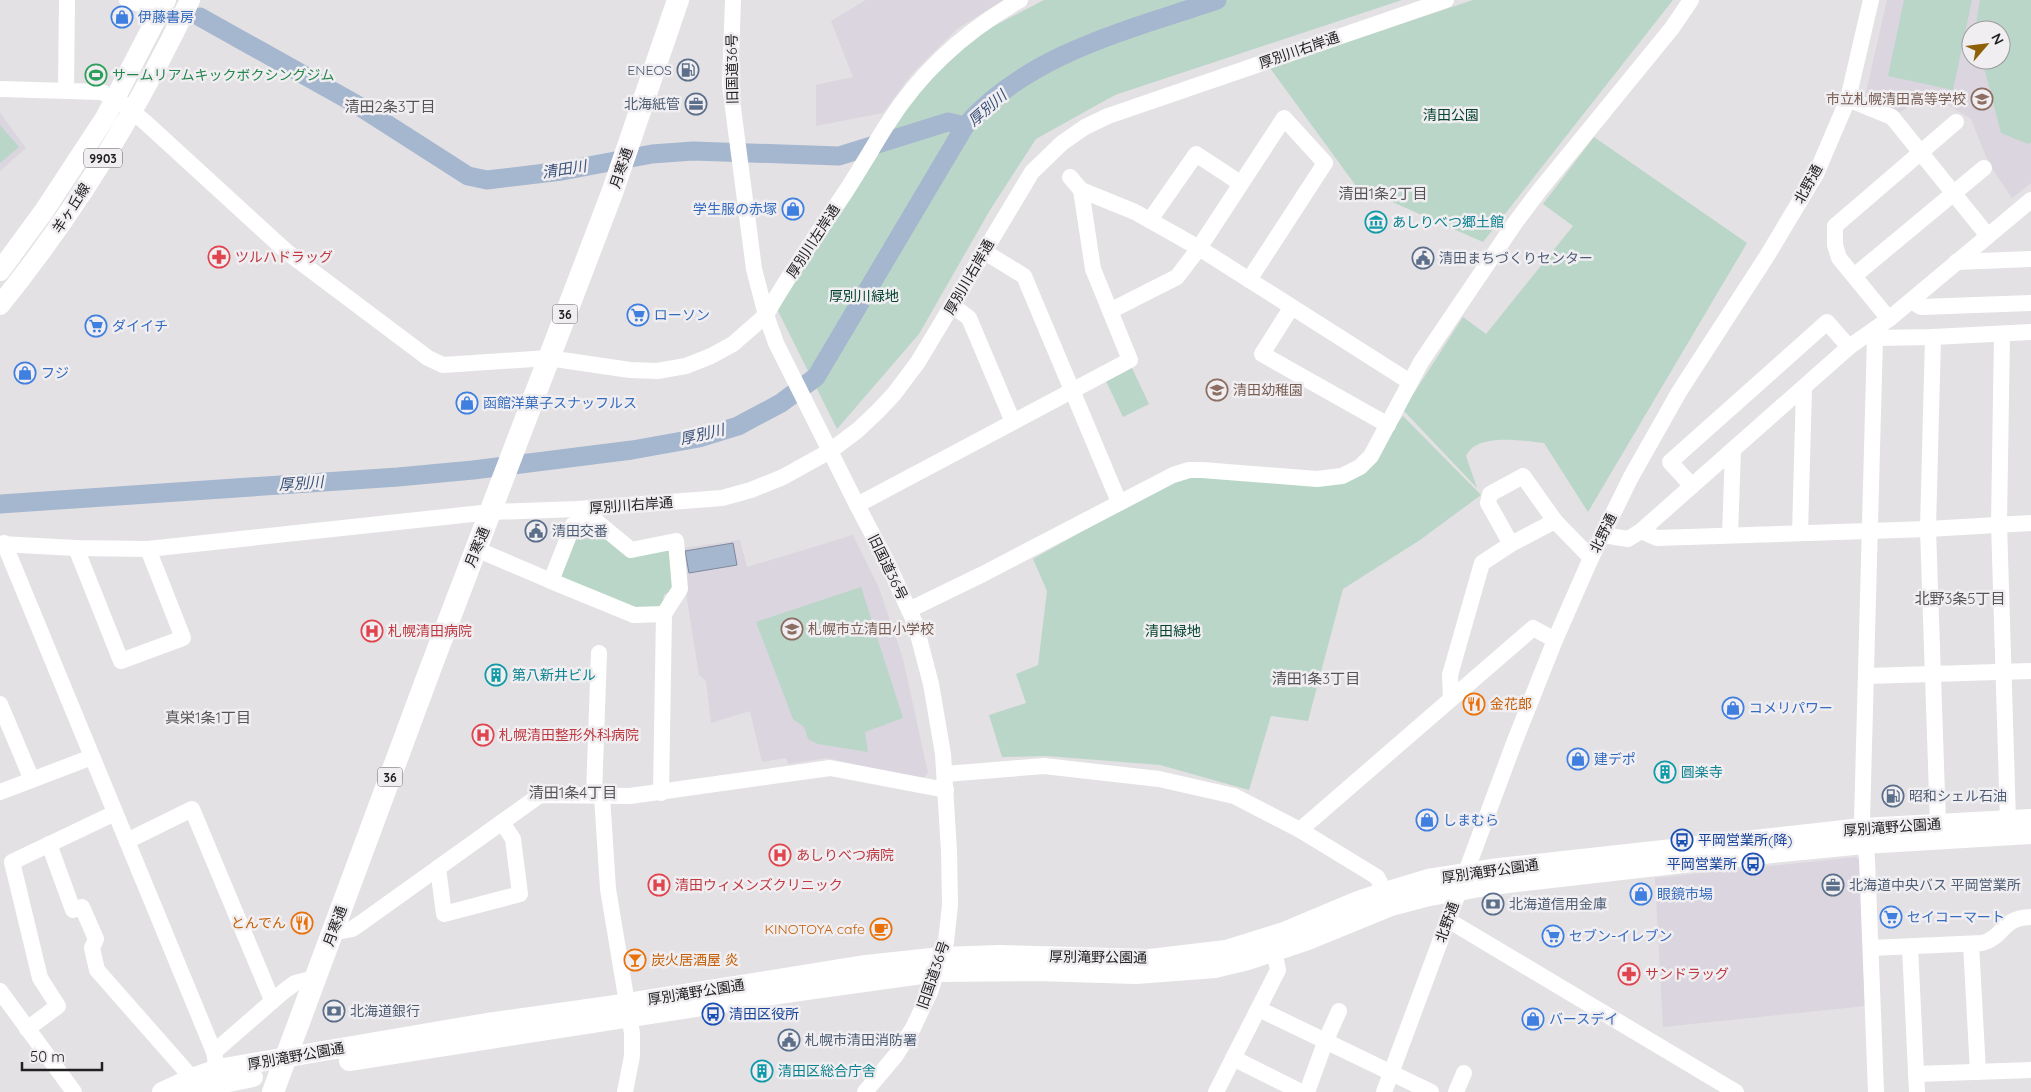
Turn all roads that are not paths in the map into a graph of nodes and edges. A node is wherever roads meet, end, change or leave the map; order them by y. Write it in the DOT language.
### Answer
graph roads {
  1 [pos="67,0"];
  2 [pos="127,0"];
  3 [pos="190,0"];
  4 [pos="678,0"];
  5 [pos="733,0"];
  6 [pos="1020,0"];
  7 [pos="1446,0"];
  8 [pos="1691,0"];
  9 [pos="1871,0"];
  10 [pos="163,5"];
  11 [pos="0,89"];
  12 [pos="66,90"];
  13 [pos="116,98"];
  14 [pos="1848,99"];
  15 [pos="132,111"];
  16 [pos="1956,122"];
  17 [pos="1920,152"];
  18 [pos="1984,168"];
  19 [pos="1070,177"];
  20 [pos="1240,183"];
  21 [pos="1081,190"];
  22 [pos="1954,194"];
  23 [pos="2031,200"];
  24 [pos="1150,220"];
  25 [pos="1988,236"];
  26 [pos="1199,248"];
  27 [pos="983,251"];
  28 [pos="2031,259"];
  29 [pos="1956,262"];
  30 [pos="0,271"];
  31 [pos="1854,276"];
  32 [pos="1249,280"];
  33 [pos="1911,301"];
  34 [pos="2031,303"];
  35 [pos="0,305"];
  36 [pos="952,306"];
  37 [pos="1291,308"];
  38 [pos="1110,311"];
  39 [pos="766,315"];
  40 [pos="1889,319"];
  41 [pos="2031,332"];
  42 [pos="2002,334"];
  43 [pos="1873,336"];
  44 [pos="1933,337"];
  45 [pos="1848,347"];
  46 [pos="548,358"];
  47 [pos="1410,382"];
  48 [pos="1804,388"];
  49 [pos="1072,391"];
  50 [pos="1014,422"];
  51 [pos="1388,425"];
  52 [pos="1733,450"];
  53 [pos="830,451"];
  54 [pos="1692,486"];
  55 [pos="1119,502"];
  56 [pos="494,504"];
  57 [pos="857,505"];
  58 [pos="1555,521"];
  59 [pos="1998,523"];
  60 [pos="2031,523"];
  61 [pos="1928,529"];
  62 [pos="1870,530"];
  63 [pos="1641,531"];
  64 [pos="1800,533"];
  65 [pos="1602,535"];
  66 [pos="1730,535"];
  67 [pos="2,544"];
  68 [pos="1511,544"];
  69 [pos="76,548"];
  70 [pos="148,549"];
  71 [pos="476,549"];
  72 [pos="1591,558"];
  73 [pos="550,581"];
  74 [pos="909,610"];
  75 [pos="664,614"];
  76 [pos="1555,640"];
  77 [pos="599,653"];
  78 [pos="2031,671"];
  79 [pos="2003,672"];
  80 [pos="1933,674"];
  81 [pos="1866,676"];
  82 [pos="1451,699"];
  83 [pos="0,704"];
  84 [pos="92,758"];
  85 [pos="32,780"];
  86 [pos="945,782"];
  87 [pos="0,792"];
  88 [pos="661,793"];
  89 [pos="598,795"];
  90 [pos="116,813"];
  91 [pos="2031,819"];
  92 [pos="2008,821"];
  93 [pos="502,822"];
  94 [pos="1938,824"];
  95 [pos="1300,830"];
  96 [pos="2031,834"];
  97 [pos="1863,836"];
  98 [pos="127,841"];
  99 [pos="49,844"];
  100 [pos="6,865"];
  101 [pos="438,868"];
  102 [pos="1462,882"];
  103 [pos="1388,899"];
  104 [pos="2031,917"];
  105 [pos="1448,920"];
  106 [pos="332,933"];
  107 [pos="1273,944"];
  108 [pos="1971,944"];
  109 [pos="1910,947"];
  110 [pos="1871,948"];
  111 [pos="939,965"];
  112 [pos="315,978"];
  113 [pos="0,992"];
  114 [pos="272,1000"];
  115 [pos="1259,1009"];
  116 [pos="628,1010"];
  117 [pos="1339,1011"];
  118 [pos="27,1029"];
  119 [pos="1326,1040"];
  120 [pos="1233,1058"];
  121 [pos="217,1068"];
  122 [pos="2031,1070"];
  123 [pos="1391,1071"];
  124 [pos="1978,1072"];
  125 [pos="1464,1073"];
  126 [pos="280,1074"];
  127 [pos="1916,1074"];
  128 [pos="192,1085"];
  129 [pos="74,1092"];
  130 [pos="162,1092"];
  131 [pos="625,1092"];
  132 [pos="865,1092"];
  133 [pos="1216,1092"];
  134 [pos="1301,1092"];
  135 [pos="1307,1092"];
  136 [pos="1384,1092"];
  137 [pos="1431,1092"];
  138 [pos="1456,1092"];
  139 [pos="1736,1092"];
  140 [pos="1876,1092"];
  141 [pos="1917,1092"];
  1 -- 12 [label="street"];
  2 -- 10 [label="street"];
  3 -- 15 [label="main road, 羊ヶ丘線 / 9903"];
  4 -- 46 [label="highway, 月寒通 / 36"];
  5 -- 39 [label="street, 旧国道36号"];
  6 -- 39 [label="street, 厚別川左岸通"];
  7 -- 27 [label="street, 厚別川右岸通"];
  8 -- 47 [label="street"];
  9 -- 14 [label="street, 北野通"];
  10 -- 13 [label="main road, 羊ヶ丘線 / 9903"];
  11 -- 12 [label="street"];
  12 -- 13 [label="street"];
  13 -- 15 [label="street, 厚別川左岸通"];
  13 -- 30 [label="main road, 羊ヶ丘線 / 9903"];
  14 -- 17 [label="street"];
  14 -- 65 [label="street, 北野通"];
  15 -- 35 [label="main road, 羊ヶ丘線 / 9903"];
  15 -- 46 [label="street, 厚別川左岸通"];
  16 -- 17 [label="street"];
  17 -- 22 [label="street"];
  17 -- 31 [label="street"];
  18 -- 22 [label="street"];
  19 -- 21 [label="street"];
  20 -- 24 [label="street"];
  20 -- 26 [label="street"];
  20 -- 32 [label="street"];
  21 -- 24 [label="street"];
  21 -- 38 [label="street"];
  22 -- 25 [label="street"];
  22 -- 31 [label="street"];
  23 -- 25 [label="street"];
  24 -- 26 [label="street"];
  25 -- 29 [label="street"];
  26 -- 32 [label="street"];
  26 -- 38 [label="street"];
  27 -- 36 [label="street, 厚別川右岸通"];
  27 -- 49 [label="street"];
  28 -- 29 [label="street"];
  29 -- 33 [label="street"];
  31 -- 40 [label="street"];
  32 -- 37 [label="street"];
  33 -- 34 [label="street"];
  33 -- 40 [label="street"];
  36 -- 50 [label="street"];
  36 -- 53 [label="street, 厚別川右岸通"];
  37 -- 47 [label="street"];
  37 -- 51 [label="street"];
  38 -- 49 [label="street"];
  39 -- 46 [label="street, 厚別川左岸通"];
  39 -- 53 [label="street, 旧国道36号"];
  40 -- 43 [label="street"];
  41 -- 42 [label="street"];
  42 -- 44 [label="street"];
  42 -- 59 [label="street"];
  43 -- 44 [label="street"];
  43 -- 45 [label="street"];
  43 -- 62 [label="street"];
  44 -- 61 [label="street"];
  45 -- 48 [label="street"];
  45 -- 54 [label="street"];
  46 -- 56 [label="highway, 月寒通 / 36"];
  47 -- 51 [label="street"];
  48 -- 52 [label="street"];
  48 -- 64 [label="street"];
  49 -- 50 [label="street"];
  49 -- 55 [label="street"];
  50 -- 57 [label="street"];
  51 -- 55 [label="street"];
  52 -- 54 [label="street"];
  52 -- 66 [label="street"];
  53 -- 56 [label="street, 厚別川右岸通"];
  53 -- 57 [label="street, 旧国道36号"];
  54 -- 63 [label="street"];
  55 -- 74 [label="street"];
  56 -- 70 [label="street, 厚別川右岸通"];
  56 -- 71 [label="highway, 月寒通 / 36"];
  57 -- 74 [label="street, 旧国道36号"];
  58 -- 68 [label="street"];
  58 -- 68 [label="street"];
  58 -- 72 [label="street"];
  59 -- 60 [label="street"];
  59 -- 61 [label="street"];
  59 -- 79 [label="street"];
  61 -- 62 [label="street"];
  61 -- 80 [label="street"];
  62 -- 64 [label="street"];
  62 -- 81 [label="street"];
  63 -- 65 [label="street"];
  63 -- 66 [label="street"];
  64 -- 66 [label="street"];
  65 -- 72 [label="street, 北野通"];
  67 -- 69 [label="street, 厚別川右岸通"];
  67 -- 84 [label="street"];
  68 -- 82 [label="street"];
  69 -- 70 [label="street, 厚別川右岸通"];
  69 -- 70 [label="street"];
  71 -- 73 [label="street"];
  71 -- 106 [label="highway, 月寒通 / 36"];
  72 -- 76 [label="street, 北野通"];
  73 -- 75 [label="street"];
  73 -- 75 [label="street"];
  74 -- 86 [label="street, 旧国道36号"];
  75 -- 88 [label="street"];
  76 -- 82 [label="street"];
  76 -- 102 [label="street, 北野通"];
  77 -- 89 [label="street"];
  78 -- 79 [label="street"];
  79 -- 80 [label="street"];
  79 -- 92 [label="street"];
  80 -- 81 [label="street"];
  80 -- 94 [label="street"];
  81 -- 97 [label="street"];
  82 -- 95 [label="street"];
  83 -- 85 [label="street"];
  84 -- 85 [label="street"];
  84 -- 90 [label="street"];
  85 -- 87 [label="street"];
  86 -- 88 [label="street"];
  86 -- 95 [label="street"];
  86 -- 111 [label="street, 旧国道36号"];
  88 -- 89 [label="street"];
  89 -- 93 [label="street"];
  89 -- 116 [label="street"];
  90 -- 98 [label="street"];
  90 -- 99 [label="street"];
  91 -- 92 [label="main road, 厚別滝野公園通"];
  92 -- 94 [label="main road, 厚別滝野公園通"];
  93 -- 101 [label="street"];
  93 -- 101 [label="street"];
  94 -- 97 [label="main road, 厚別滝野公園通"];
  95 -- 103 [label="street"];
  96 -- 97 [label="main road, 厚別滝野公園通"];
  97 -- 102 [label="main road, 厚別滝野公園通"];
  97 -- 110 [label="street"];
  98 -- 114 [label="street"];
  98 -- 121 [label="street"];
  99 -- 100 [label="street"];
  99 -- 128 [label="street"];
  100 -- 118 [label="street"];
  101 -- 106 [label="street"];
  102 -- 103 [label="main road, 厚別滝野公園通"];
  102 -- 105 [label="street, 北野通"];
  103 -- 107 [label="main road, 厚別滝野公園通"];
  104 -- 108 [label="street"];
  105 -- 123 [label="street, 北野通"];
  105 -- 139 [label="street"];
  106 -- 112 [label="highway, 月寒通 / 36"];
  107 -- 111 [label="main road, 厚別滝野公園通"];
  107 -- 115 [label="street"];
  108 -- 109 [label="street"];
  108 -- 124 [label="street"];
  109 -- 110 [label="street"];
  109 -- 127 [label="street"];
  110 -- 140 [label="street"];
  111 -- 116 [label="main road, 厚別滝野公園通"];
  111 -- 132 [label="street, 旧国道36号"];
  112 -- 114 [label="street"];
  112 -- 126 [label="highway, 月寒通 / 36"];
  113 -- 118 [label="street"];
  114 -- 121 [label="street"];
  115 -- 119 [label="street"];
  115 -- 120 [label="street"];
  116 -- 126 [label="main road, 厚別滝野公園通"];
  116 -- 131 [label="street"];
  117 -- 119 [label="street"];
  118 -- 129 [label="street"];
  119 -- 123 [label="street"];
  119 -- 135 [label="street"];
  120 -- 133 [label="street"];
  120 -- 134 [label="street"];
  121 -- 126 [label="main road, 厚別滝野公園通"];
  121 -- 128 [label="main road, 厚別滝野公園通"];
  122 -- 124 [label="street"];
  123 -- 136 [label="street, 北野通"];
  123 -- 137 [label="street"];
  124 -- 127 [label="street"];
  125 -- 138 [label="street"];
  127 -- 141 [label="street"];
  128 -- 130 [label="main road, 厚別滝野公園通"];
}
